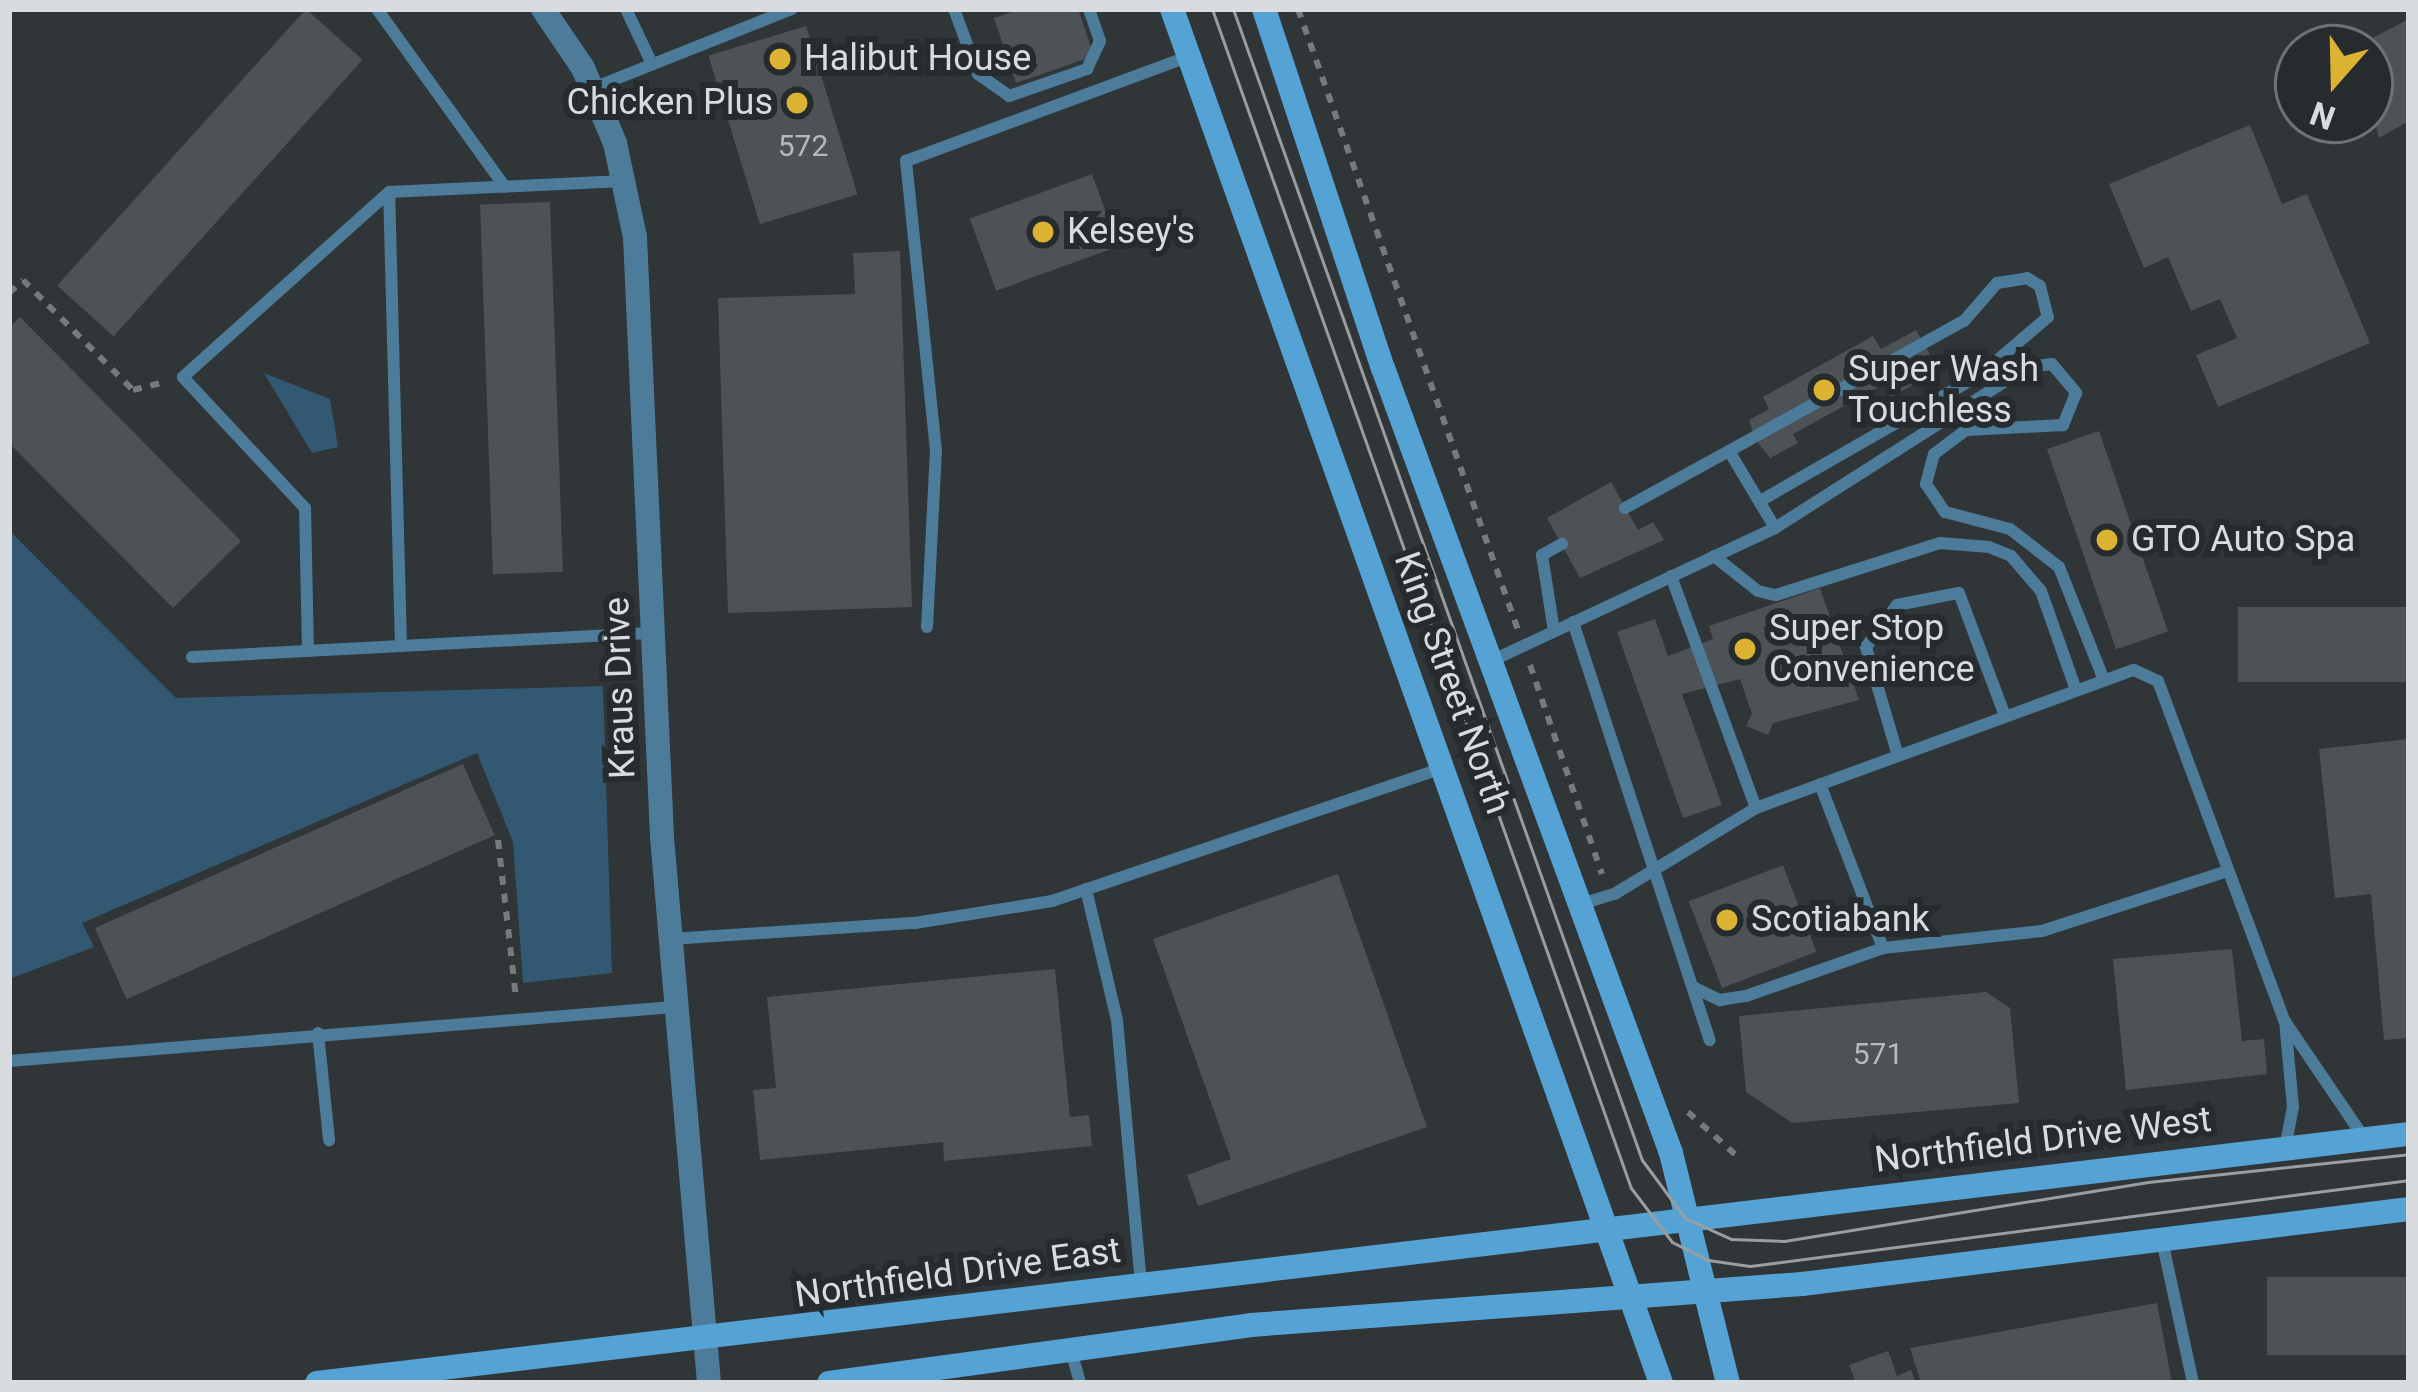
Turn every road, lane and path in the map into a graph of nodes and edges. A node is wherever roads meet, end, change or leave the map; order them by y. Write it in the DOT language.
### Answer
graph roads {
  1 [pos="377,9"];
  2 [pos="543,9"];
  3 [pos="626,9"];
  4 [pos="792,9"];
  5 [pos="954,9"];
  6 [pos="1090,9"];
  7 [pos="1172,9"];
  8 [pos="1264,9"];
  9 [pos="1298,9"];
  10 [pos="1191,56"];
  11 [pos="652,64"];
  12 [pos="592,88"];
  13 [pos="625,181"];
  14 [pos="505,187"];
  15 [pos="389,192"];
  16 [pos="9,293"];
  17 [pos="183,377"];
  18 [pos="1729,451"];
  19 [pos="1760,501"];
  20 [pos="1625,508"];
  21 [pos="1775,528"];
  22 [pos="1562,544"];
  23 [pos="1714,556"];
  24 [pos="1671,576"];
  25 [pos="1573,622"];
  26 [pos="927,627"];
  27 [pos="1554,631"];
  28 [pos="655,632"];
  29 [pos="1522,644"];
  30 [pos="401,646"];
  31 [pos="308,651"];
  32 [pos="191,657"];
  33 [pos="1488,663"];
  34 [pos="2104,680"];
  35 [pos="2076,690"];
  36 [pos="2005,716"];
  37 [pos="1898,756"];
  38 [pos="1444,768"];
  39 [pos="1820,784"];
  40 [pos="1756,808"];
  41 [pos="498,840"];
  42 [pos="1658,868"];
  43 [pos="2228,871"];
  44 [pos="1086,889"];
  45 [pos="1609,896"];
  46 [pos="1580,905"];
  47 [pos="669,940"];
  48 [pos="1883,948"];
  49 [pos="1695,988"];
  50 [pos="674,1007"];
  51 [pos="518,1015"];
  52 [pos="2284,1020"];
  53 [pos="317,1033"];
  54 [pos="1710,1040"];
  55 [pos="9,1060"];
  56 [pos="1679,1089"];
  57 [pos="2409,1134"];
  58 [pos="2366,1139"];
  59 [pos="329,1140"];
  60 [pos="2285,1148"];
  61 [pos="1738,1157"];
  62 [pos="2409,1209"];
  63 [pos="1685,1218"];
  64 [pos="1607,1226"];
  65 [pos="2160,1235"];
  66 [pos="1141,1284"];
  67 [pos="1632,1293"];
  68 [pos="1703,1294"];
  69 [pos="704,1341"];
  70 [pos="1071,1351"];
  71 [pos="317,1383"];
  72 [pos="709,1383"];
  73 [pos="829,1383"];
  74 [pos="1080,1383"];
  75 [pos="1661,1383"];
  76 [pos="1729,1383"];
  77 [pos="2193,1383"];
  1 -- 14 [label="lane"];
  2 -- 12 [label="street, Kraus Drive"];
  3 -- 11 [label="lane"];
  4 -- 11 [label="lane"];
  5 -- 6 [label="lane"];
  7 -- 10 [label="main road, King Street North"];
  8 -- 33 [label="main road, King Street North"];
  9 -- 29 [label="path"];
  10 -- 26 [label="lane"];
  10 -- 38 [label="main road, King Street North"];
  11 -- 12 [label="lane"];
  12 -- 13 [label="street, Kraus Drive"];
  13 -- 14 [label="lane"];
  13 -- 28 [label="street, Kraus Drive"];
  14 -- 15 [label="lane"];
  15 -- 17 [label="lane"];
  15 -- 30 [label="lane"];
  16 -- 17 [label="path"];
  17 -- 31 [label="lane"];
  18 -- 19 [label="lane"];
  18 -- 19 [label="lane"];
  18 -- 20 [label="lane"];
  19 -- 21 [label="lane"];
  21 -- 23 [label="lane"];
  21 -- 34 [label="lane"];
  22 -- 27 [label="lane"];
  23 -- 24 [label="lane"];
  23 -- 35 [label="lane"];
  24 -- 25 [label="lane"];
  24 -- 40 [label="lane"];
  25 -- 27 [label="lane"];
  25 -- 42 [label="lane"];
  27 -- 29 [label="lane"];
  28 -- 30 [label="lane"];
  28 -- 47 [label="street, Kraus Drive"];
  29 -- 33 [label="lane"];
  29 -- 45 [label="path"];
  30 -- 31 [label="lane"];
  31 -- 32 [label="lane"];
  33 -- 46 [label="main road, King Street North"];
  34 -- 35 [label="lane"];
  34 -- 43 [label="lane"];
  35 -- 36 [label="lane"];
  36 -- 37 [label="lane"];
  36 -- 37 [label="lane"];
  37 -- 39 [label="lane"];
  38 -- 44 [label="lane"];
  38 -- 64 [label="main road, King Street North"];
  39 -- 40 [label="lane"];
  39 -- 48 [label="lane"];
  40 -- 42 [label="lane"];
  41 -- 51 [label="path"];
  42 -- 45 [label="lane"];
  42 -- 49 [label="lane"];
  43 -- 48 [label="lane"];
  43 -- 52 [label="lane"];
  44 -- 47 [label="lane"];
  44 -- 66 [label="lane"];
  45 -- 46 [label="lane"];
  46 -- 63 [label="main road, King Street North"];
  47 -- 50 [label="street, Kraus Drive"];
  48 -- 49 [label="lane"];
  49 -- 54 [label="lane"];
  50 -- 51 [label="lane"];
  50 -- 69 [label="street, Kraus Drive"];
  51 -- 53 [label="lane"];
  52 -- 58 [label="lane"];
  52 -- 60 [label="lane"];
  53 -- 55 [label="lane"];
  53 -- 59 [label="lane"];
  56 -- 61 [label="path"];
  57 -- 58 [label="main road, Northfield Drive West"];
  58 -- 60 [label="main road, Northfield Drive West"];
  60 -- 63 [label="main road, Northfield Drive West"];
  62 -- 65 [label="main road"];
  63 -- 64 [label="main road, Northfield Drive West"];
  63 -- 68 [label="main road, King Street North"];
  64 -- 66 [label="main road, Northfield Drive East"];
  64 -- 67 [label="main road, King Street North"];
  65 -- 68 [label="main road"];
  65 -- 77 [label="lane"];
  66 -- 69 [label="main road, Northfield Drive East"];
  67 -- 68 [label="main road"];
  67 -- 70 [label="main road"];
  67 -- 75 [label="main road, King Street North"];
  68 -- 76 [label="main road, King Street North"];
  69 -- 71 [label="main road, Northfield Drive East"];
  69 -- 72 [label="street, Kraus Drive"];
  70 -- 73 [label="main road"];
  70 -- 74 [label="lane"];
}
